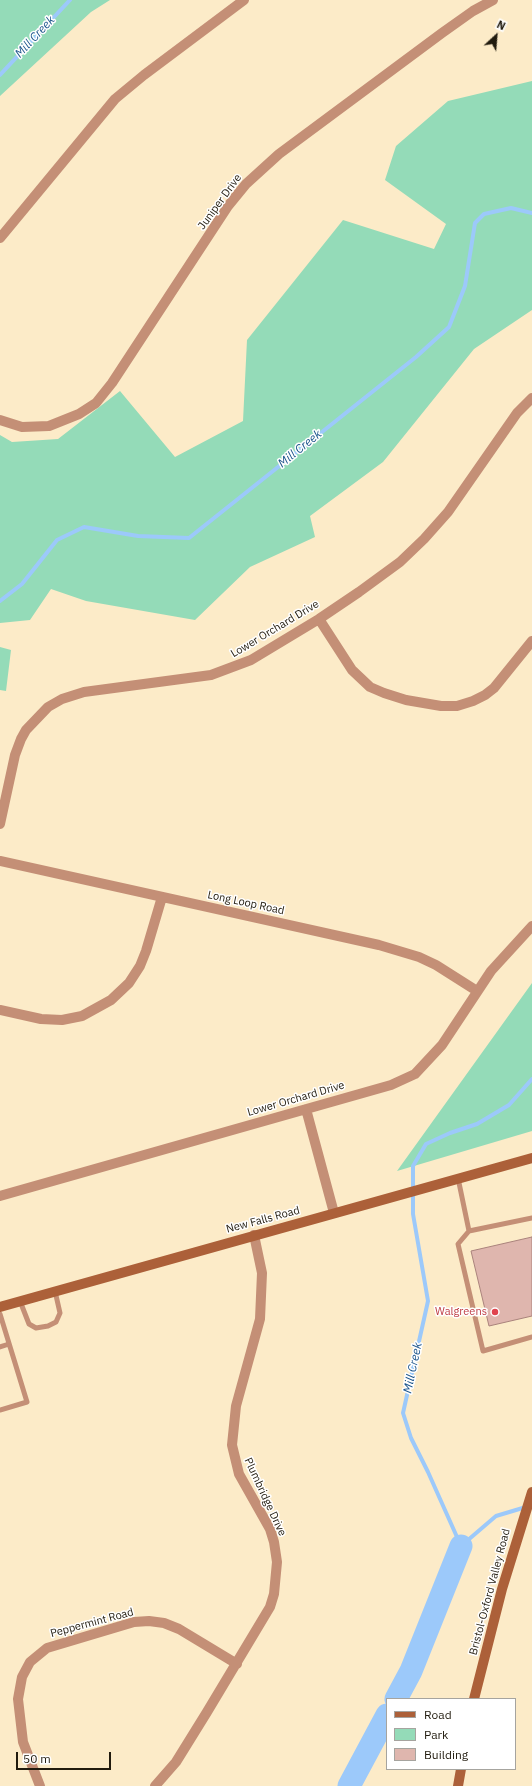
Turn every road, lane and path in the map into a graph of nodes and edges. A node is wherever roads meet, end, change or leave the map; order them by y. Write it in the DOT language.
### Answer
graph roads {
  1 [pos="244,0"];
  2 [pos="493,0"];
  3 [pos="0,238"];
  4 [pos="532,398"];
  5 [pos="0,420"];
  6 [pos="318,619"];
  7 [pos="532,641"];
  8 [pos="0,824"];
  9 [pos="0,861"];
  10 [pos="162,897"];
  11 [pos="532,926"];
  12 [pos="477,991"];
  13 [pos="0,1010"];
  14 [pos="306,1108"];
  15 [pos="532,1158"];
  16 [pos="458,1178"];
  17 [pos="0,1196"];
  18 [pos="334,1213"];
  19 [pos="532,1218"];
  20 [pos="469,1231"];
  21 [pos="254,1235"];
  22 [pos="55,1291"];
  23 [pos="20,1301"];
  24 [pos="0,1306"];
  25 [pos="0,1314"];
  26 [pos="532,1337"];
  27 [pos="9,1344"];
  28 [pos="0,1346"];
  29 [pos="0,1410"];
  30 [pos="532,1492"];
  31 [pos="237,1664"];
  32 [pos="474,1698"];
  33 [pos="461,1770"];
  34 [pos="40,1786"];
  35 [pos="156,1786"];
  36 [pos="458,1786"];
  1 -- 3 [label="street"];
  2 -- 5 [label="street, Juniper Drive"];
  4 -- 6 [label="street, Lower Orchard Drive"];
  6 -- 7 [label="street"];
  6 -- 8 [label="street, Lower Orchard Drive"];
  9 -- 10 [label="street, Long Loop Road"];
  10 -- 12 [label="street, Long Loop Road"];
  10 -- 13 [label="street"];
  11 -- 12 [label="street, Lower Orchard Drive"];
  12 -- 14 [label="street, Lower Orchard Drive"];
  14 -- 17 [label="street, Lower Orchard Drive"];
  14 -- 18 [label="street"];
  15 -- 16 [label="main road, New Falls Road"];
  16 -- 18 [label="main road, New Falls Road"];
  16 -- 20 [label="lane"];
  18 -- 21 [label="main road, New Falls Road"];
  19 -- 20 [label="lane"];
  20 -- 26 [label="lane"];
  21 -- 22 [label="main road, New Falls Road"];
  21 -- 31 [label="street, Plumbridge Drive"];
  22 -- 23 [label="main road, New Falls Road"];
  22 -- 23 [label="lane"];
  23 -- 24 [label="main road, New Falls Road"];
  25 -- 27 [label="lane"];
  27 -- 28 [label="lane"];
  27 -- 29 [label="lane"];
  30 -- 32 [label="main road, Bristol-Oxford Valley Road"];
  31 -- 34 [label="street, Peppermint Road"];
  31 -- 35 [label="street, Plumbridge Drive"];
  33 -- 36 [label="main road"];
}
